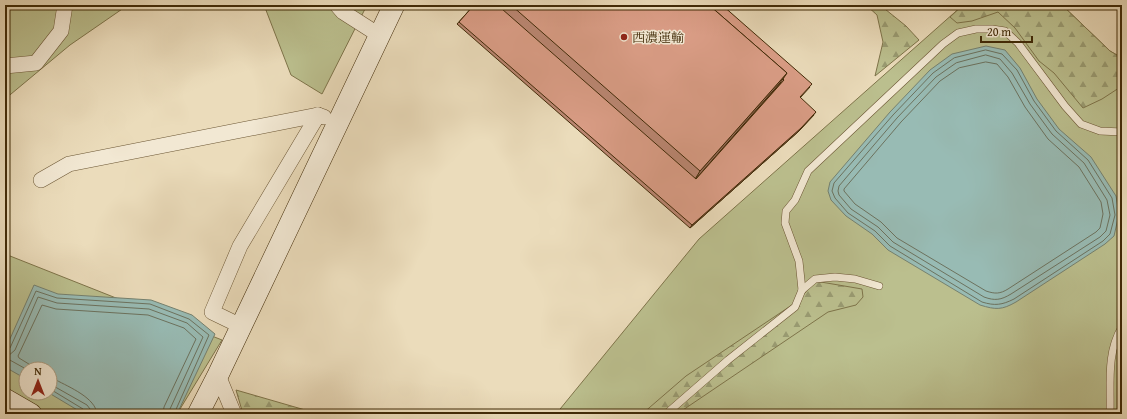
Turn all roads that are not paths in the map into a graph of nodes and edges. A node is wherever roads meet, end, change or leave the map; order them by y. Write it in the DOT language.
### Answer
graph roads {
  1 [pos="65,5"];
  2 [pos="337,5"];
  3 [pos="394,5"];
  4 [pos="379,35"];
  5 [pos="5,66"];
  6 [pos="318,116"];
  7 [pos="339,120"];
  8 [pos="1122,132"];
  9 [pos="41,180"];
  10 [pos="879,286"];
  11 [pos="802,290"];
  12 [pos="241,326"];
  13 [pos="1122,327"];
  14 [pos="218,375"];
  15 [pos="5,399"];
  16 [pos="31,414"];
  17 [pos="198,414"];
  18 [pos="234,414"];
  19 [pos="666,414"];
  20 [pos="1110,414"];
  1 -- 5 [label="street"];
  2 -- 4 [label="street"];
  3 -- 4 [label="street"];
  4 -- 7 [label="street"];
  6 -- 7 [label="street"];
  6 -- 9 [label="street"];
  6 -- 12 [label="street"];
  7 -- 12 [label="street"];
  8 -- 11 [label="lane"];
  10 -- 11 [label="lane"];
  11 -- 19 [label="lane"];
  12 -- 14 [label="street"];
  13 -- 20 [label="lane"];
  14 -- 17 [label="street"];
  14 -- 18 [label="street"];
  15 -- 16 [label="street"];
}
